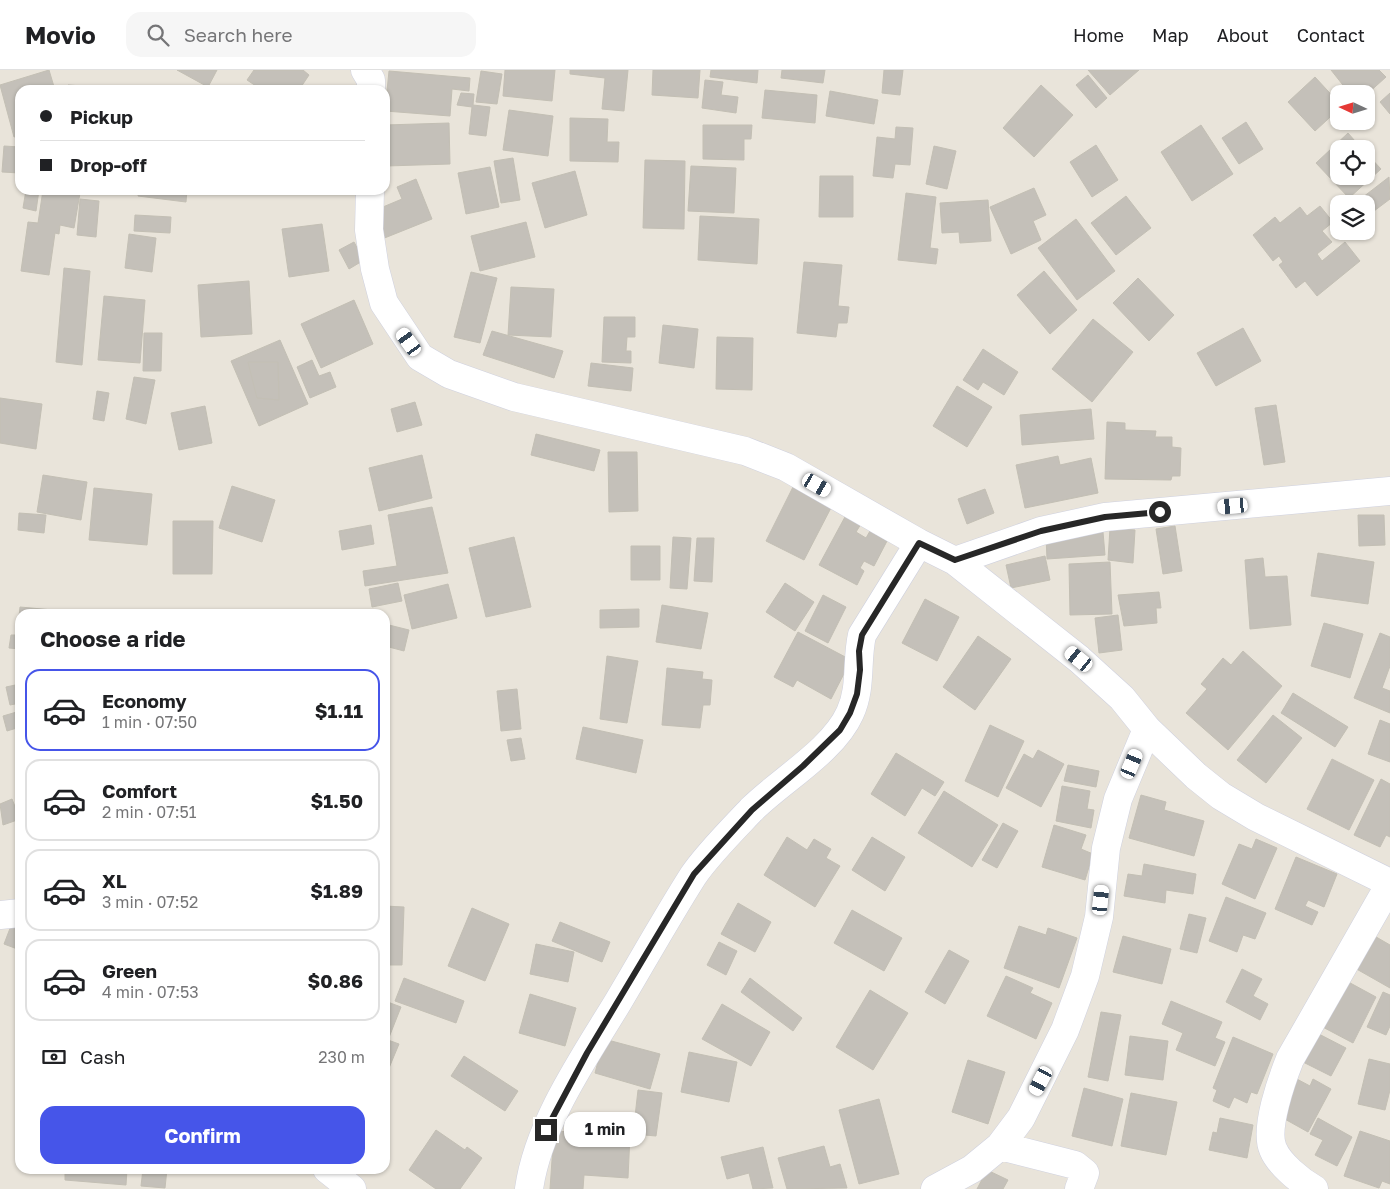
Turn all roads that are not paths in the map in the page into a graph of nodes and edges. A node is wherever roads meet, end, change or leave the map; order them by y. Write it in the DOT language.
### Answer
graph roads {
  1 [pos="365,70"];
  2 [pos="371,85"];
  3 [pos="370,195"];
  4 [pos="1390,490"];
  5 [pos="919,543"];
  6 [pos="955,560"];
  7 [pos="1146,729"];
  8 [pos="1390,883"];
  9 [pos="15,913"];
  10 [pos="0,914"];
  11 [pos="1000,1146"];
  12 [pos="529,1189"];
  13 [pos="935,1189"];
  14 [pos="1079,1189"];
  15 [pos="1314,1189"];
  1 -- 2 [label="street"];
  3 -- 5 [label="street"];
  4 -- 6 [label="street"];
  5 -- 6 [label="street"];
  5 -- 12 [label="street"];
  6 -- 7 [label="street"];
  7 -- 8 [label="street"];
  7 -- 11 [label="street"];
  8 -- 15 [label="street"];
  9 -- 10 [label="street"];
  11 -- 13 [label="street"];
  11 -- 14 [label="street"];
}
